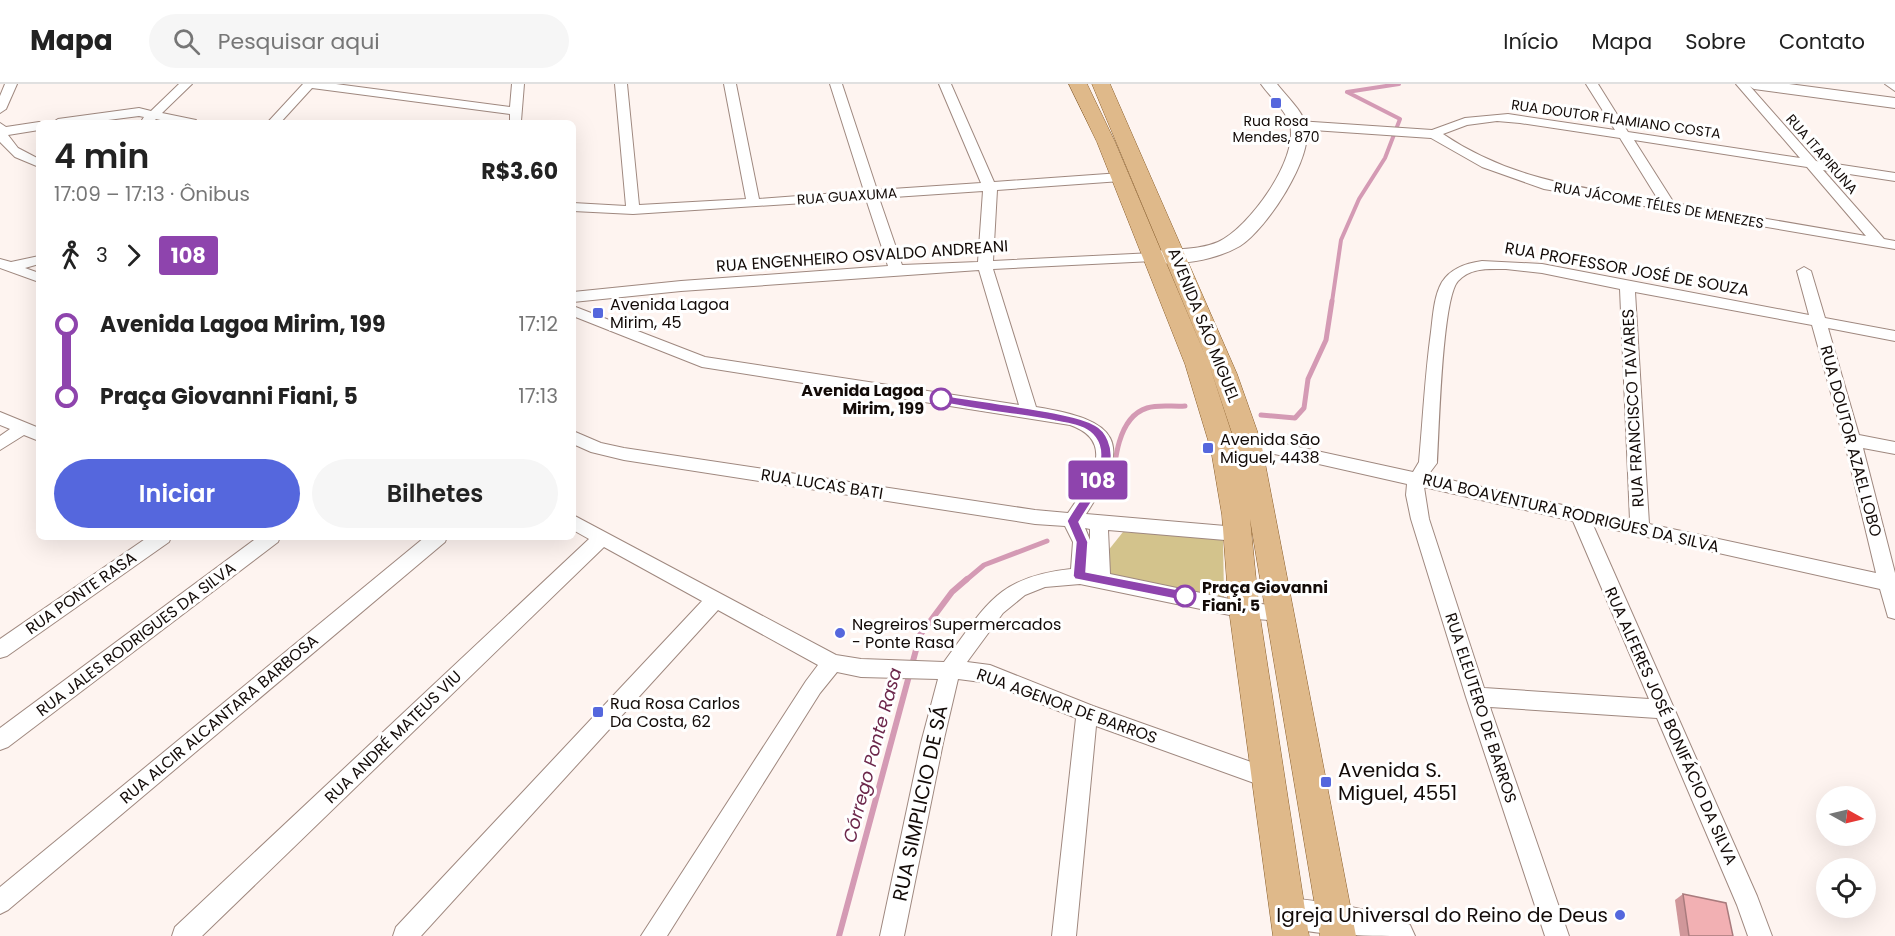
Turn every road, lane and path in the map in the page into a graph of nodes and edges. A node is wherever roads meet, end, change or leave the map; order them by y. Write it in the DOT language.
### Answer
graph roads {
  1 [pos="11,84"];
  2 [pos="186,84"];
  3 [pos="309,84"];
  4 [pos="535,84"];
  5 [pos="621,84"];
  6 [pos="730,84"];
  7 [pos="836,84"];
  8 [pos="945,84"];
  9 [pos="1077,84"];
  10 [pos="1101,84"];
  11 [pos="1269,84"];
  12 [pos="1592,84"];
  13 [pos="1742,84"];
  14 [pos="1754,84"];
  15 [pos="1891,84"];
  16 [pos="518,85"];
  17 [pos="1895,87"];
  18 [pos="1895,103"];
  19 [pos="0,109"];
  20 [pos="154,113"];
  21 [pos="515,117"];
  22 [pos="80,120"];
  23 [pos="147,120"];
  24 [pos="181,120"];
  25 [pos="276,120"];
  26 [pos="1298,125"];
  27 [pos="36,126"];
  28 [pos="0,130"];
  29 [pos="1434,134"];
  30 [pos="1625,134"];
  31 [pos="36,162"];
  32 [pos="1811,164"];
  33 [pos="1120,177"];
  34 [pos="1895,177"];
  35 [pos="990,188"];
  36 [pos="873,194"];
  37 [pos="753,203"];
  38 [pos="576,207"];
  39 [pos="1670,208"];
  40 [pos="633,210"];
  41 [pos="1880,243"];
  42 [pos="1895,245"];
  43 [pos="1164,257"];
  44 [pos="36,260"];
  45 [pos="4,265"];
  46 [pos="985,266"];
  47 [pos="896,270"];
  48 [pos="1804,271"];
  49 [pos="36,277"];
  50 [pos="1627,286"];
  51 [pos="576,297"];
  52 [pos="576,312"];
  53 [pos="1820,322"];
  54 [pos="1895,336"];
  55 [pos="1029,412"];
  56 [pos="0,418"];
  57 [pos="31,431"];
  58 [pos="576,438"];
  59 [pos="1852,440"];
  60 [pos="1248,442"];
  61 [pos="0,444"];
  62 [pos="1895,448"];
  63 [pos="1416,478"];
  64 [pos="1580,516"];
  65 [pos="1072,521"];
  66 [pos="1099,523"];
  67 [pos="576,524"];
  68 [pos="1640,530"];
  69 [pos="1238,534"];
  70 [pos="602,538"];
  71 [pos="158,540"];
  72 [pos="268,540"];
  73 [pos="434,540"];
  74 [pos="1080,576"];
  75 [pos="1101,579"];
  76 [pos="1891,584"];
  77 [pos="714,601"];
  78 [pos="1244,610"];
  79 [pos="1895,611"];
  80 [pos="1280,613"];
  81 [pos="0,650"];
  82 [pos="832,663"];
  83 [pos="943,670"];
  84 [pos="1476,698"];
  85 [pos="1663,709"];
  86 [pos="1087,713"];
  87 [pos="0,740"];
  88 [pos="1268,778"];
  89 [pos="0,902"];
  90 [pos="1290,925"];
  91 [pos="1337,927"];
  92 [pos="184,936"];
  93 [pos="405,936"];
  94 [pos="653,936"];
  95 [pos="892,936"];
  96 [pos="1064,936"];
  97 [pos="1399,936"];
  98 [pos="1557,936"];
  99 [pos="1760,936"];
  1 -- 19 [label="street"];
  2 -- 20 [label="street"];
  3 -- 21 [label="street"];
  3 -- 25 [label="street"];
  4 -- 16 [label="street"];
  5 -- 40 [label="street"];
  6 -- 37 [label="street"];
  7 -- 36 [label="street"];
  8 -- 35 [label="street"];
  9 -- 33 [label="main road, AVENIDA SÃO MIGUEL"];
  10 -- 43 [label="main road, AVENIDA SÃO MIGUEL"];
  11 -- 26 [label="main road"];
  12 -- 30 [label="street"];
  13 -- 32 [label="street, RUA ITAPIRUNA"];
  14 -- 18 [label="main road"];
  15 -- 17 [label="street"];
  16 -- 21 [label="street"];
  20 -- 22 [label="street"];
  20 -- 23 [label="street"];
  20 -- 24 [label="street"];
  26 -- 29 [label="street, RUA DOUTOR FLAMIANO COSTA"];
  26 -- 43 [label="main road"];
  27 -- 28 [label="street"];
  28 -- 31 [label="street"];
  29 -- 30 [label="street, RUA DOUTOR FLAMIANO COSTA"];
  29 -- 39 [label="street, RUA JÁCOME TÉLES DE MENEZES"];
  30 -- 32 [label="street, RUA DOUTOR FLAMIANO COSTA"];
  30 -- 39 [label="street"];
  32 -- 34 [label="street, RUA DOUTOR FLAMIANO COSTA"];
  32 -- 41 [label="street, RUA ITAPIRUNA"];
  33 -- 35 [label="street, RUA GUAXUMA"];
  33 -- 43 [label="main road, AVENIDA SÃO MIGUEL"];
  35 -- 36 [label="street, RUA GUAXUMA"];
  35 -- 46 [label="street"];
  36 -- 37 [label="street, RUA GUAXUMA"];
  36 -- 47 [label="street"];
  37 -- 40 [label="street, RUA GUAXUMA"];
  38 -- 40 [label="street, RUA GUAXUMA"];
  39 -- 41 [label="street, RUA JÁCOME TÉLES DE MENEZES"];
  41 -- 42 [label="street, RUA JÁCOME TÉLES DE MENEZES"];
  43 -- 46 [label="street, RUA ENGENHEIRO OSVALDO ANDREANI"];
  43 -- 60 [label="main road, AVENIDA SÃO MIGUEL"];
  43 -- 69 [label="main road, AVENIDA SÃO MIGUEL"];
  44 -- 45 [label="street"];
  45 -- 49 [label="street"];
  46 -- 47 [label="street, RUA ENGENHEIRO OSVALDO ANDREANI"];
  46 -- 55 [label="street"];
  47 -- 51 [label="street, RUA ENGENHEIRO OSVALDO ANDREANI"];
  48 -- 53 [label="street, RUA DOUTOR AZAEL LOBO"];
  50 -- 53 [label="street, RUA PROFESSOR JOSÉ DE SOUZA"];
  50 -- 63 [label="street, RUA PROFESSOR JOSÉ DE SOUZA"];
  50 -- 68 [label="street, RUA FRANCISCO TAVARES"];
  52 -- 55 [label="street"];
  53 -- 54 [label="street, RUA PROFESSOR JOSÉ DE SOUZA"];
  53 -- 59 [label="street, RUA DOUTOR AZAEL LOBO"];
  55 -- 65 [label="street"];
  56 -- 57 [label="street"];
  57 -- 61 [label="street"];
  58 -- 65 [label="street, RUA LUCAS BATI"];
  59 -- 62 [label="street"];
  59 -- 76 [label="street, RUA DOUTOR AZAEL LOBO"];
  60 -- 63 [label="street, RUA BOAVENTURA RODRIGUES DA SILVA"];
  60 -- 80 [label="main road, AVENIDA SÃO MIGUEL"];
  63 -- 64 [label="street, RUA BOAVENTURA RODRIGUES DA SILVA"];
  63 -- 84 [label="street, RUA ELEUTERO DE BARROS"];
  64 -- 68 [label="street, RUA BOAVENTURA RODRIGUES DA SILVA"];
  64 -- 85 [label="street, RUA ALFERES JOSÉ BONIFÁCIO DA SILVA"];
  65 -- 66 [label="street, RUA LUCAS BATI"];
  65 -- 74 [label="street"];
  66 -- 69 [label="street, RUA LUCAS BATI"];
  66 -- 75 [label="street"];
  67 -- 70 [label="street, RUA AGENOR DE BARROS"];
  68 -- 76 [label="street, RUA BOAVENTURA RODRIGUES DA SILVA"];
  69 -- 78 [label="main road, AVENIDA SÃO MIGUEL"];
  70 -- 77 [label="street, RUA AGENOR DE BARROS"];
  70 -- 92 [label="street, RUA ANDRÉ MATEUS VIU"];
  71 -- 81 [label="street, RUA PONTE RASA"];
  72 -- 87 [label="street, RUA JALES RODRIGUES DA SILVA"];
  73 -- 89 [label="street, RUA ALCIR ALCANTARA BARBOSA"];
  74 -- 75 [label="street"];
  74 -- 83 [label="street"];
  75 -- 78 [label="street"];
  76 -- 79 [label="street, RUA DOUTOR AZAEL LOBO"];
  77 -- 82 [label="street, RUA AGENOR DE BARROS"];
  77 -- 93 [label="street"];
  78 -- 80 [label="street"];
  78 -- 88 [label="main road, AVENIDA SÃO MIGUEL"];
  80 -- 91 [label="main road, AVENIDA SÃO MIGUEL"];
  82 -- 83 [label="street, RUA AGENOR DE BARROS"];
  82 -- 94 [label="street"];
  83 -- 86 [label="street, RUA AGENOR DE BARROS"];
  83 -- 95 [label="street, RUA SIMPLICIO DE SÁ"];
  84 -- 85 [label="street"];
  84 -- 98 [label="street, RUA ELEUTERO DE BARROS"];
  85 -- 99 [label="street, RUA ALFERES JOSÉ BONIFÁCIO DA SILVA"];
  86 -- 88 [label="street, RUA AGENOR DE BARROS"];
  86 -- 96 [label="street"];
  88 -- 90 [label="main road, AVENIDA SÃO MIGUEL"];
  90 -- 91 [label="main road"];
  91 -- 97 [label="main road"];
}
